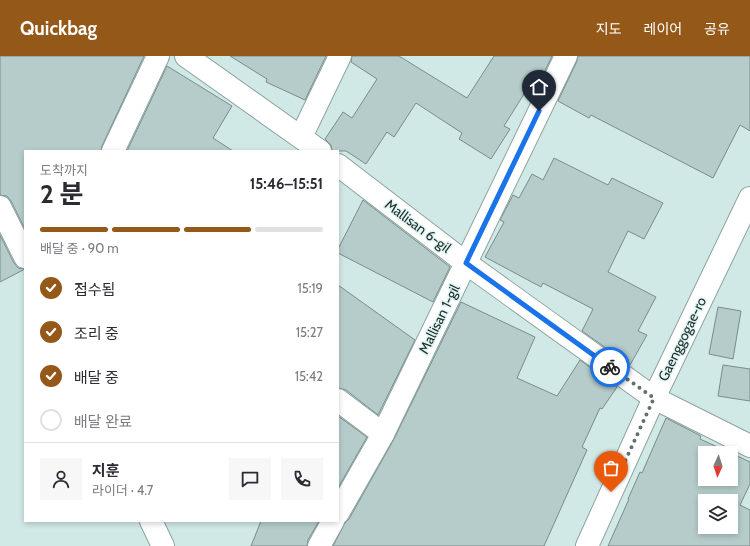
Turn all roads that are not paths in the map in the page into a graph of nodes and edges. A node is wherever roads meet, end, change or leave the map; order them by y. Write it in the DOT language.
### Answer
graph roads {
  1 [pos="158,56"];
  2 [pos="186,56"];
  3 [pos="340,56"];
  4 [pos="566,56"];
  5 [pos="301,137"];
  6 [pos="113,150"];
  7 [pos="319,150"];
  8 [pos="339,166"];
  9 [pos="750,198"];
  10 [pos="0,207"];
  11 [pos="24,255"];
  12 [pos="466,263"];
  13 [pos="654,398"];
  14 [pos="339,401"];
  15 [pos="384,434"];
  16 [pos="750,446"];
  17 [pos="339,511"];
  18 [pos="151,522"];
  19 [pos="332,522"];
  20 [pos="163,546"];
  21 [pos="319,546"];
  22 [pos="587,546"];
  1 -- 6 [label="street"];
  2 -- 5 [label="street"];
  3 -- 5 [label="street"];
  4 -- 12 [label="street, Mallisan 1-gil"];
  5 -- 7 [label="street"];
  8 -- 12 [label="street, Mallisan 6-gil"];
  9 -- 13 [label="street, Gaenggogae-ro"];
  10 -- 11 [label="street"];
  12 -- 13 [label="street, Mallisan 6-gil"];
  12 -- 15 [label="street, Mallisan 1-gil"];
  13 -- 16 [label="street, Mallisan 6-gil"];
  13 -- 22 [label="street, Gaenggogae-ro"];
  14 -- 15 [label="street"];
  15 -- 17 [label="street, Mallisan 1-gil"];
  18 -- 20 [label="street"];
  19 -- 21 [label="street"];
}
